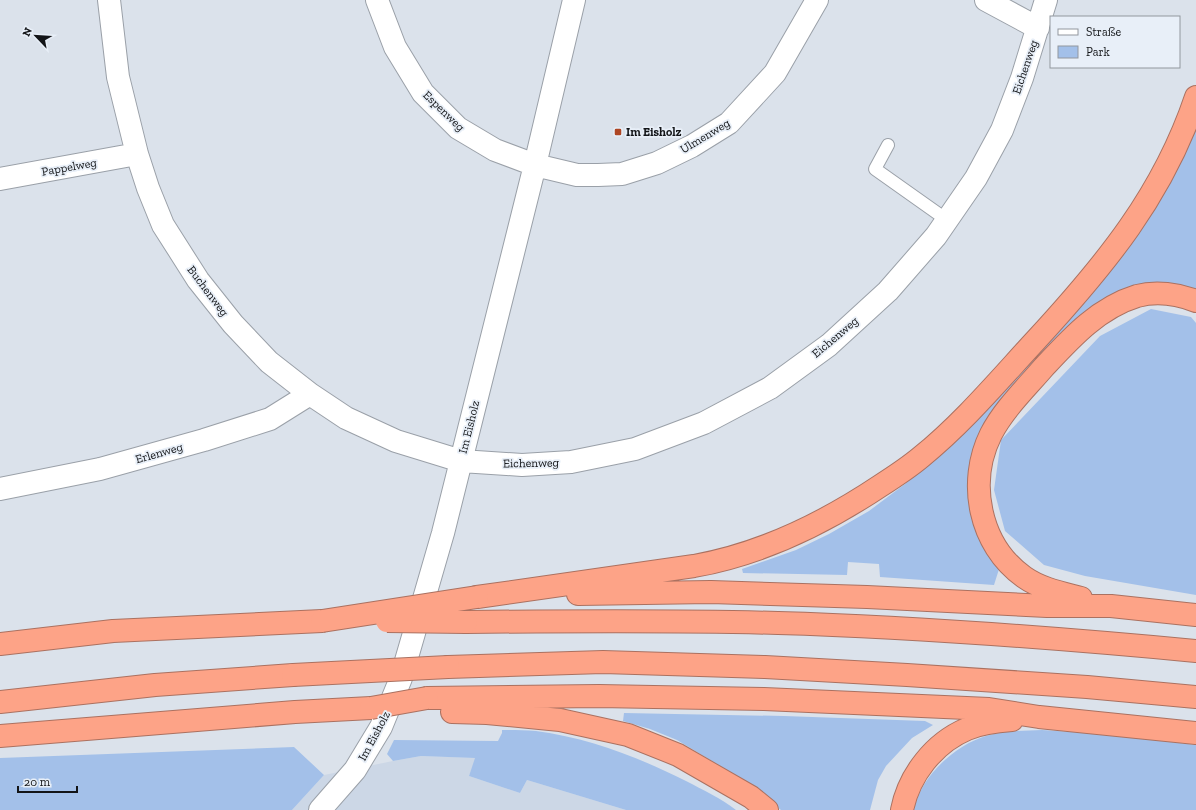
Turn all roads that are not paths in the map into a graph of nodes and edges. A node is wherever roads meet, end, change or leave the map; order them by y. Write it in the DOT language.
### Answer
graph roads {
  1 [pos="109,0"];
  2 [pos="377,0"];
  3 [pos="574,0"];
  4 [pos="817,0"];
  5 [pos="986,0"];
  6 [pos="1046,0"];
  7 [pos="1038,28"];
  8 [pos="1196,97"];
  9 [pos="888,145"];
  10 [pos="137,154"];
  11 [pos="535,165"];
  12 [pos="0,179"];
  13 [pos="947,220"];
  14 [pos="1196,301"];
  15 [pos="310,394"];
  16 [pos="461,460"];
  17 [pos="0,489"];
  18 [pos="477,597"];
  19 [pos="1111,606"];
  20 [pos="1196,615"];
  21 [pos="322,621"];
  22 [pos="0,644"];
  23 [pos="1196,652"];
  24 [pos="1196,697"];
  25 [pos="0,702"];
  26 [pos="427,705"];
  27 [pos="1039,717"];
  28 [pos="1196,733"];
  29 [pos="0,736"];
  30 [pos="320,810"];
  31 [pos="767,810"];
  32 [pos="902,810"];
  1 -- 10 [label="street, Buchenweg"];
  2 -- 11 [label="street, Espenweg"];
  3 -- 11 [label="street, Im Eisholz"];
  4 -- 11 [label="street, Ulmenweg"];
  5 -- 7 [label="street"];
  6 -- 7 [label="street, Eichenweg"];
  7 -- 13 [label="street, Eichenweg"];
  8 -- 18 [label="highway"];
  9 -- 13 [label="lane"];
  10 -- 12 [label="street, Pappelweg"];
  10 -- 15 [label="street, Buchenweg"];
  11 -- 16 [label="street, Im Eisholz"];
  13 -- 16 [label="street, Eichenweg"];
  14 -- 19 [label="highway"];
  15 -- 16 [label="street, Buchenweg"];
  15 -- 17 [label="street, Erlenweg"];
  16 -- 30 [label="street, Im Eisholz"];
  18 -- 19 [label="highway"];
  18 -- 21 [label="highway, bridge"];
  19 -- 20 [label="highway"];
  21 -- 22 [label="highway"];
  21 -- 23 [label="highway, bridge"];
  24 -- 25 [label="highway, bridge"];
  26 -- 27 [label="highway"];
  26 -- 29 [label="highway, bridge"];
  26 -- 31 [label="highway"];
  27 -- 28 [label="highway"];
  27 -- 32 [label="highway"];
}
